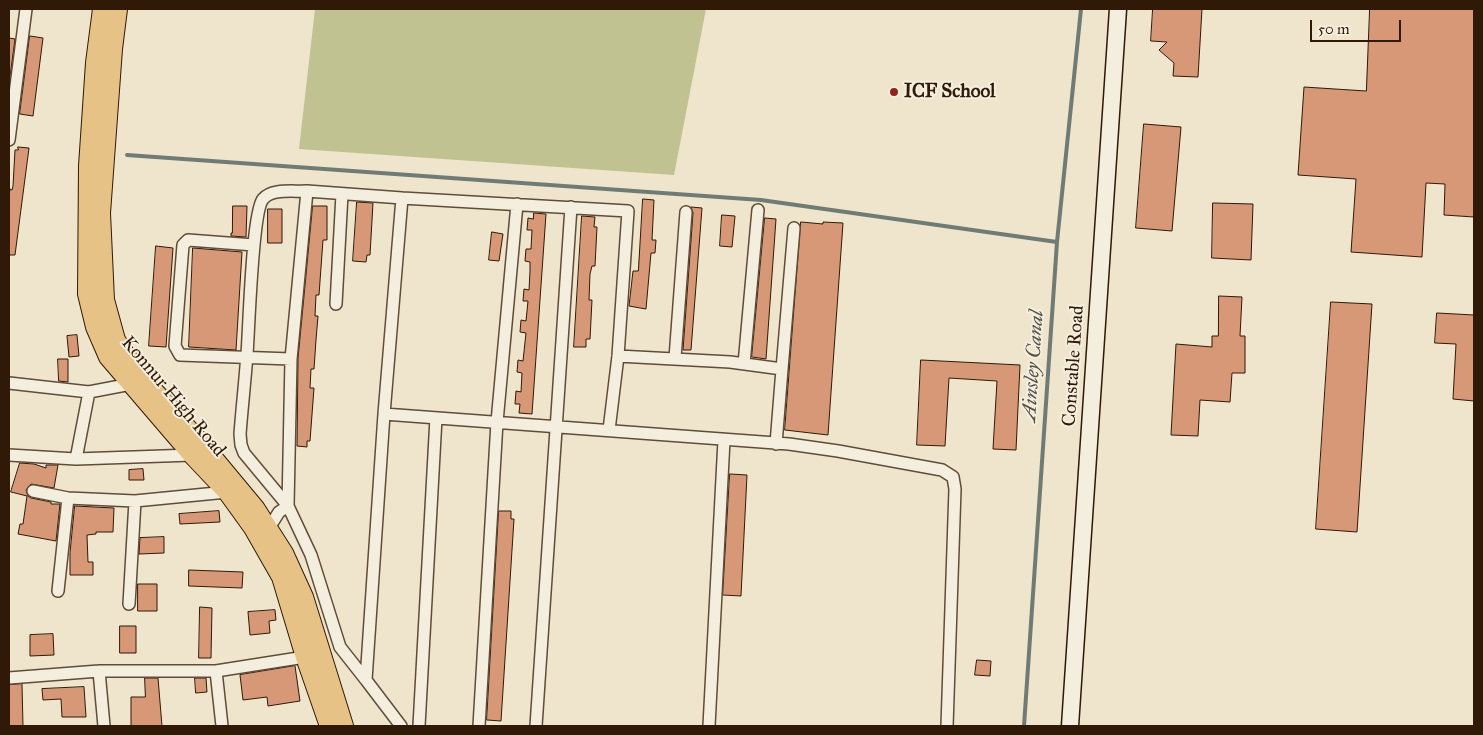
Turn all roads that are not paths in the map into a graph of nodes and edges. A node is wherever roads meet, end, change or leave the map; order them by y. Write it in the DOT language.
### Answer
graph roads {
  1 [pos="26,9"];
  2 [pos="102,9"];
  3 [pos="118,9"];
  4 [pos="1118,9"];
  5 [pos="10,124"];
  6 [pos="9,140"];
  7 [pos="307,191"];
  8 [pos="342,194"];
  9 [pos="402,198"];
  10 [pos="517,204"];
  11 [pos="571,207"];
  12 [pos="758,210"];
  13 [pos="686,212"];
  14 [pos="794,228"];
  15 [pos="254,245"];
  16 [pos="336,304"];
  17 [pos="618,356"];
  18 [pos="247,357"];
  19 [pos="674,358"];
  20 [pos="290,359"];
  21 [pos="744,364"];
  22 [pos="782,369"];
  23 [pos="9,383"];
  24 [pos="131,384"];
  25 [pos="89,392"];
  26 [pos="384,414"];
  27 [pos="436,418"];
  28 [pos="497,422"];
  29 [pos="557,426"];
  30 [pos="608,430"];
  31 [pos="724,440"];
  32 [pos="776,444"];
  33 [pos="192,455"];
  34 [pos="9,456"];
  35 [pos="76,459"];
  36 [pos="33,491"];
  37 [pos="226,492"];
  38 [pos="68,498"];
  39 [pos="135,501"];
  40 [pos="288,506"];
  41 [pos="268,528"];
  42 [pos="58,591"];
  43 [pos="129,604"];
  44 [pos="305,657"];
  45 [pos="99,671"];
  46 [pos="216,671"];
  47 [pos="9,678"];
  48 [pos="366,680"];
  49 [pos="104,726"];
  50 [pos="222,726"];
  51 [pos="329,726"];
  52 [pos="344,726"];
  53 [pos="401,726"];
  54 [pos="420,726"];
  55 [pos="479,726"];
  56 [pos="536,726"];
  57 [pos="710,726"];
  58 [pos="947,726"];
  59 [pos="1070,726"];
  1 -- 5 [label="street"];
  2 -- 24 [label="main road, Konnur High Road"];
  3 -- 41 [label="main road"];
  4 -- 59 [label="street, Constable Road"];
  5 -- 6 [label="street"];
  7 -- 8 [label="street"];
  7 -- 15 [label="street"];
  7 -- 20 [label="street"];
  8 -- 9 [label="street"];
  8 -- 16 [label="street"];
  9 -- 10 [label="street"];
  9 -- 26 [label="street"];
  10 -- 11 [label="street"];
  10 -- 28 [label="street"];
  11 -- 17 [label="street"];
  11 -- 29 [label="street"];
  12 -- 21 [label="street"];
  13 -- 19 [label="street"];
  14 -- 22 [label="street"];
  15 -- 18 [label="street"];
  15 -- 18 [label="street"];
  17 -- 19 [label="street"];
  17 -- 30 [label="street"];
  18 -- 20 [label="street"];
  18 -- 40 [label="street"];
  19 -- 21 [label="street"];
  20 -- 40 [label="street"];
  21 -- 22 [label="street"];
  22 -- 32 [label="street"];
  23 -- 25 [label="street"];
  24 -- 25 [label="street"];
  24 -- 33 [label="main road, Konnur High Road"];
  25 -- 35 [label="street"];
  26 -- 27 [label="street"];
  26 -- 48 [label="street"];
  27 -- 28 [label="street"];
  27 -- 54 [label="street"];
  28 -- 29 [label="street"];
  28 -- 55 [label="street"];
  29 -- 30 [label="street"];
  29 -- 56 [label="street"];
  30 -- 31 [label="street"];
  31 -- 32 [label="street"];
  31 -- 57 [label="street"];
  32 -- 58 [label="street"];
  33 -- 35 [label="street"];
  33 -- 37 [label="main road, Konnur High Road"];
  34 -- 35 [label="street"];
  36 -- 38 [label="street"];
  37 -- 39 [label="street"];
  37 -- 44 [label="main road, Konnur High Road"];
  38 -- 39 [label="street"];
  38 -- 42 [label="street"];
  39 -- 43 [label="street"];
  40 -- 41 [label="street"];
  40 -- 48 [label="street"];
  41 -- 52 [label="main road"];
  44 -- 46 [label="street"];
  44 -- 51 [label="main road, Konnur High Road"];
  45 -- 46 [label="street"];
  45 -- 47 [label="street"];
  45 -- 49 [label="street"];
  46 -- 50 [label="street"];
  48 -- 53 [label="street"];
}
